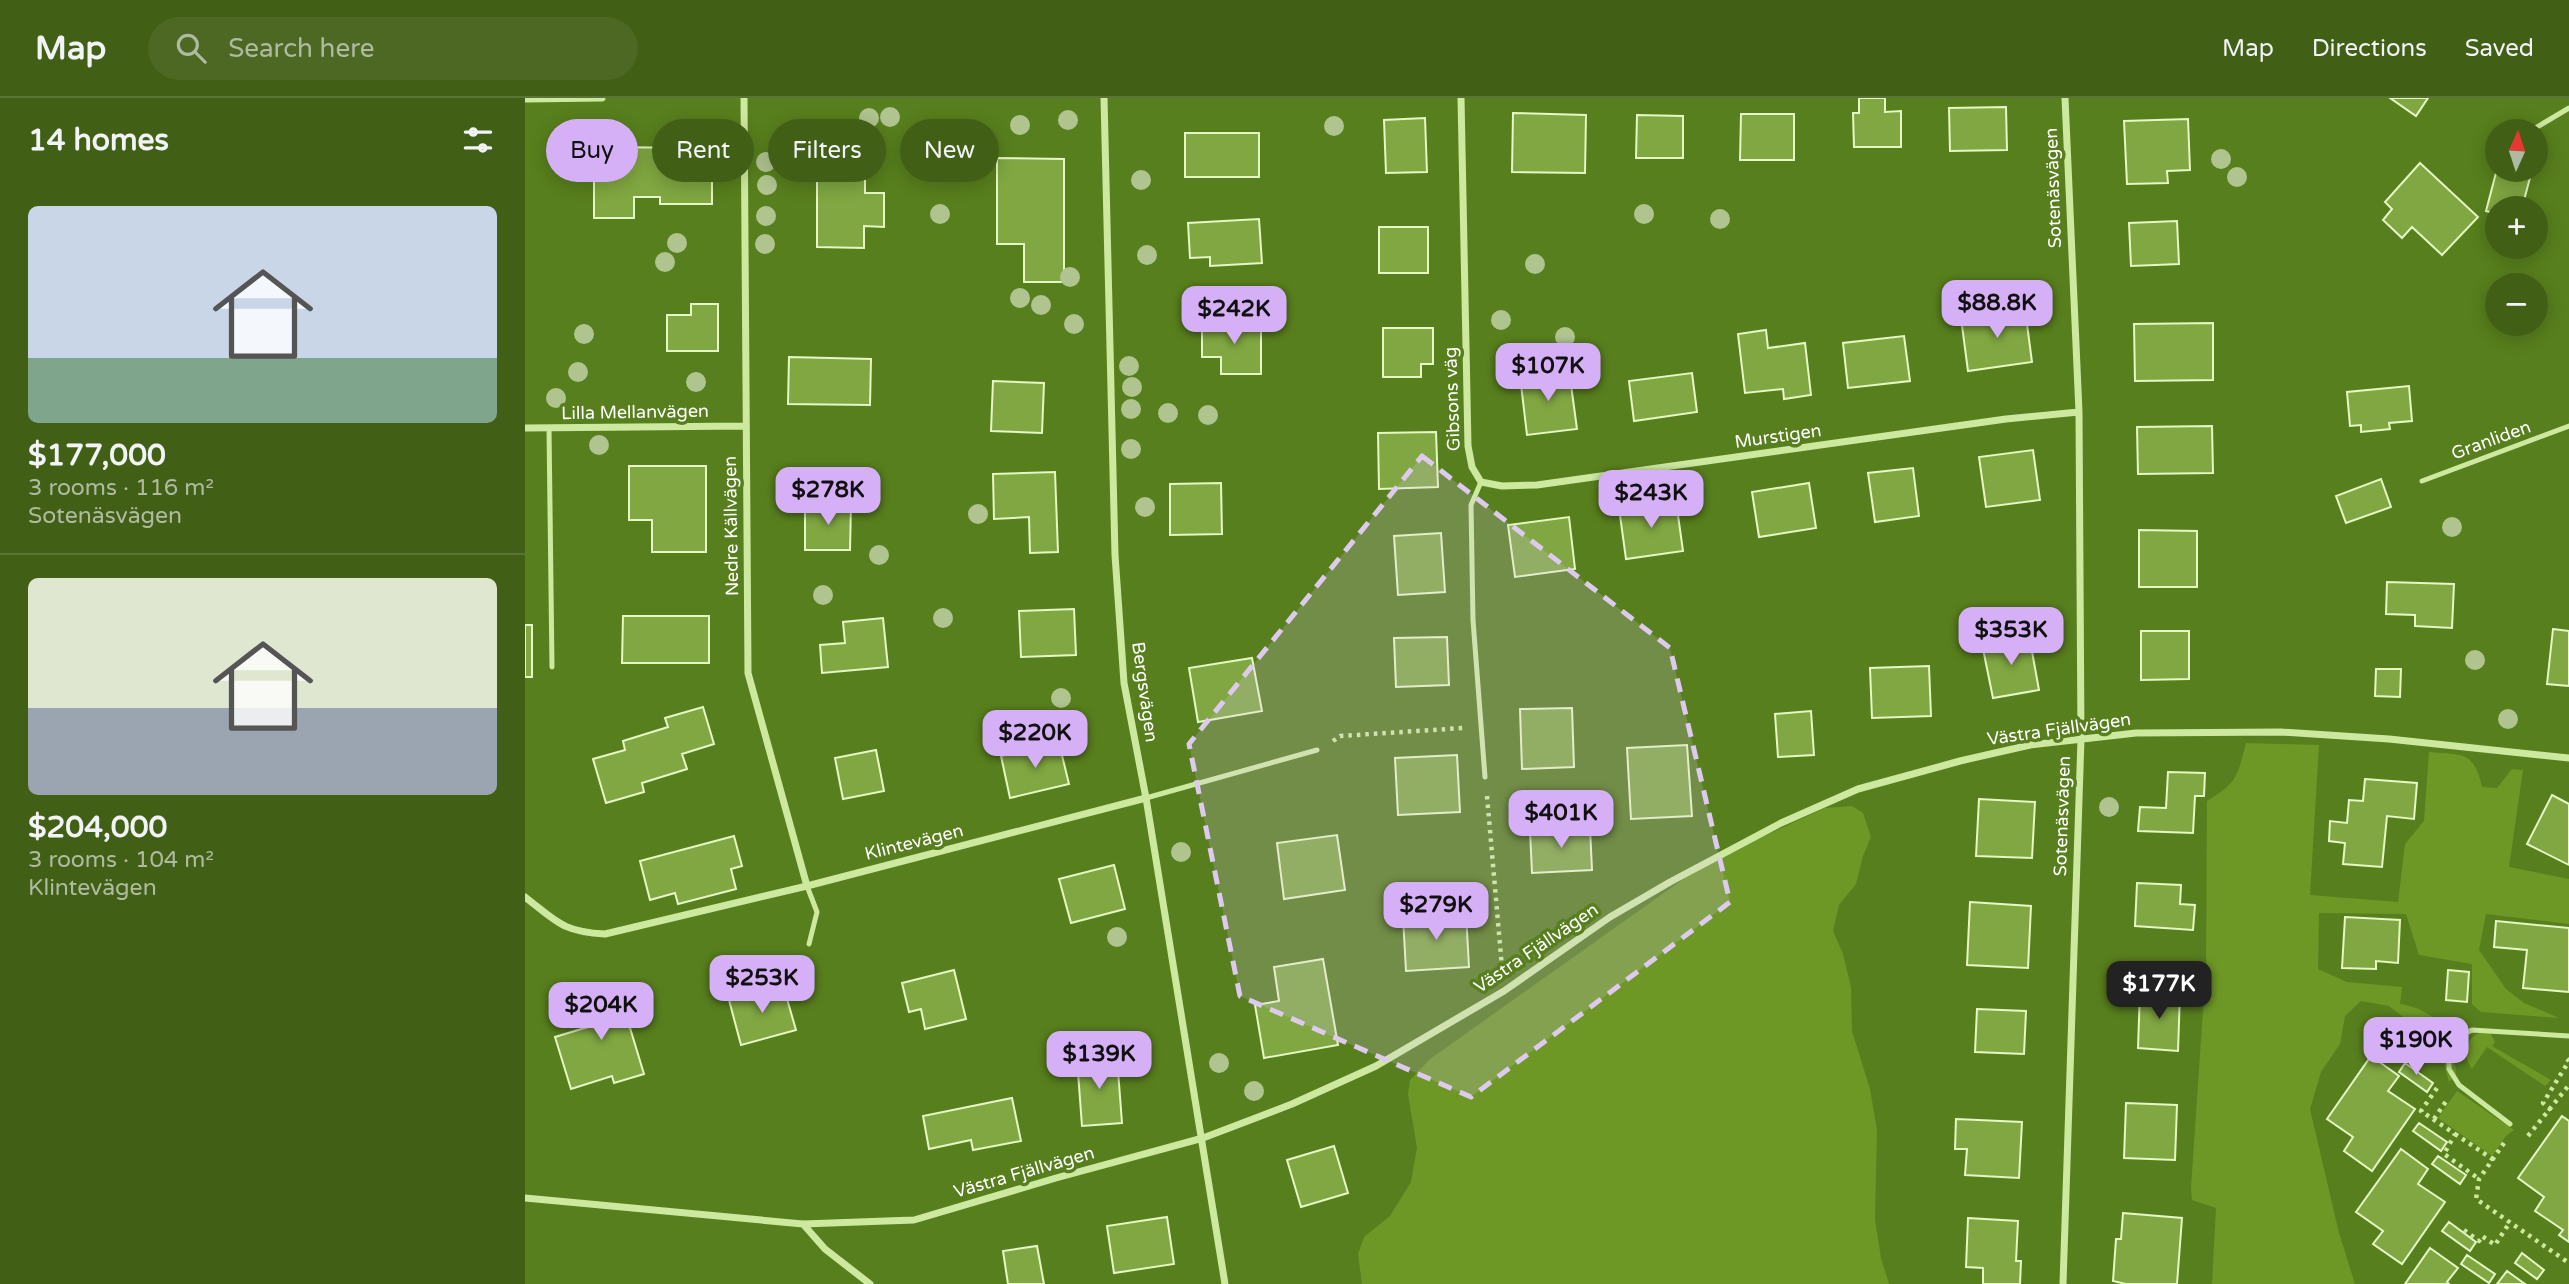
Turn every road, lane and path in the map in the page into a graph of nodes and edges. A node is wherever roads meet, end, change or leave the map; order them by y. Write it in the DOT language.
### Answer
graph roads {
  1 [pos="601,98"];
  2 [pos="744,98"];
  3 [pos="1104,98"];
  4 [pos="1461,98"];
  5 [pos="2066,98"];
  6 [pos="525,99"];
  7 [pos="2569,108"];
  8 [pos="2548,120"];
  9 [pos="2078,412"];
  10 [pos="745,426"];
  11 [pos="2569,426"];
  12 [pos="525,428"];
  13 [pos="549,428"];
  14 [pos="2422,481"];
  15 [pos="1481,482"];
  16 [pos="552,667"];
  17 [pos="1480,726"];
  18 [pos="2081,739"];
  19 [pos="1317,750"];
  20 [pos="2569,758"];
  21 [pos="1485,778"];
  22 [pos="1146,798"];
  23 [pos="807,886"];
  24 [pos="525,897"];
  25 [pos="809,944"];
  26 [pos="1504,991"];
  27 [pos="2400,1021"];
  28 [pos="2569,1036"];
  29 [pos="2431,1044"];
  30 [pos="2569,1061"];
  31 [pos="2444,1078"];
  32 [pos="2569,1085"];
  33 [pos="2442,1107"];
  34 [pos="2551,1110"];
  35 [pos="2434,1119"];
  36 [pos="2509,1124"];
  37 [pos="2455,1134"];
  38 [pos="1203,1138"];
  39 [pos="2523,1142"];
  40 [pos="2503,1145"];
  41 [pos="2494,1160"];
  42 [pos="2479,1179"];
  43 [pos="525,1198"];
  44 [pos="2509,1222"];
  45 [pos="803,1224"];
  46 [pos="2464,1230"];
  47 [pos="2569,1263"];
  48 [pos="870,1284"];
  49 [pos="1225,1284"];
  50 [pos="2063,1284"];
  1 -- 6 [label="street"];
  2 -- 10 [label="street, Nedre Källvägen"];
  3 -- 22 [label="street, Bergsvägen"];
  4 -- 15 [label="street, Gibsons väg"];
  5 -- 9 [label="street, Sotenäsvägen"];
  7 -- 8 [label="lane"];
  9 -- 15 [label="street, Murstigen"];
  9 -- 18 [label="street, Sotenäsvägen"];
  10 -- 13 [label="street, Lilla Mellanvägen"];
  10 -- 23 [label="street, Nedre Källvägen"];
  11 -- 14 [label="lane, Granliden"];
  12 -- 13 [label="street, Lilla Mellanvägen"];
  13 -- 16 [label="lane"];
  15 -- 17 [label="lane"];
  17 -- 19 [label="path"];
  17 -- 21 [label="lane"];
  18 -- 20 [label="street, Västra Fjällvägen"];
  18 -- 26 [label="street, Västra Fjällvägen"];
  18 -- 50 [label="street, Sotenäsvägen"];
  19 -- 22 [label="lane, Klintevägen"];
  21 -- 26 [label="path"];
  22 -- 23 [label="street, Klintevägen"];
  22 -- 38 [label="street, Bergsvägen"];
  23 -- 24 [label="street, Klintevägen"];
  23 -- 25 [label="lane, Nedre Källvägen"];
  26 -- 38 [label="street, Västra Fjällvägen"];
  27 -- 29 [label="path"];
  28 -- 36 [label="lane"];
  30 -- 34 [label="path"];
  31 -- 35 [label="path"];
  32 -- 34 [label="path"];
  33 -- 35 [label="path"];
  34 -- 39 [label="path"];
  35 -- 37 [label="path"];
  37 -- 41 [label="path"];
  37 -- 42 [label="path"];
  38 -- 45 [label="street, Västra Fjällvägen"];
  38 -- 49 [label="street, Bergsvägen"];
  40 -- 41 [label="path"];
  41 -- 42 [label="path"];
  42 -- 44 [label="path"];
  43 -- 45 [label="street, Västra Fjällvägen"];
  44 -- 46 [label="path"];
  44 -- 47 [label="path"];
  45 -- 48 [label="street"];
}
